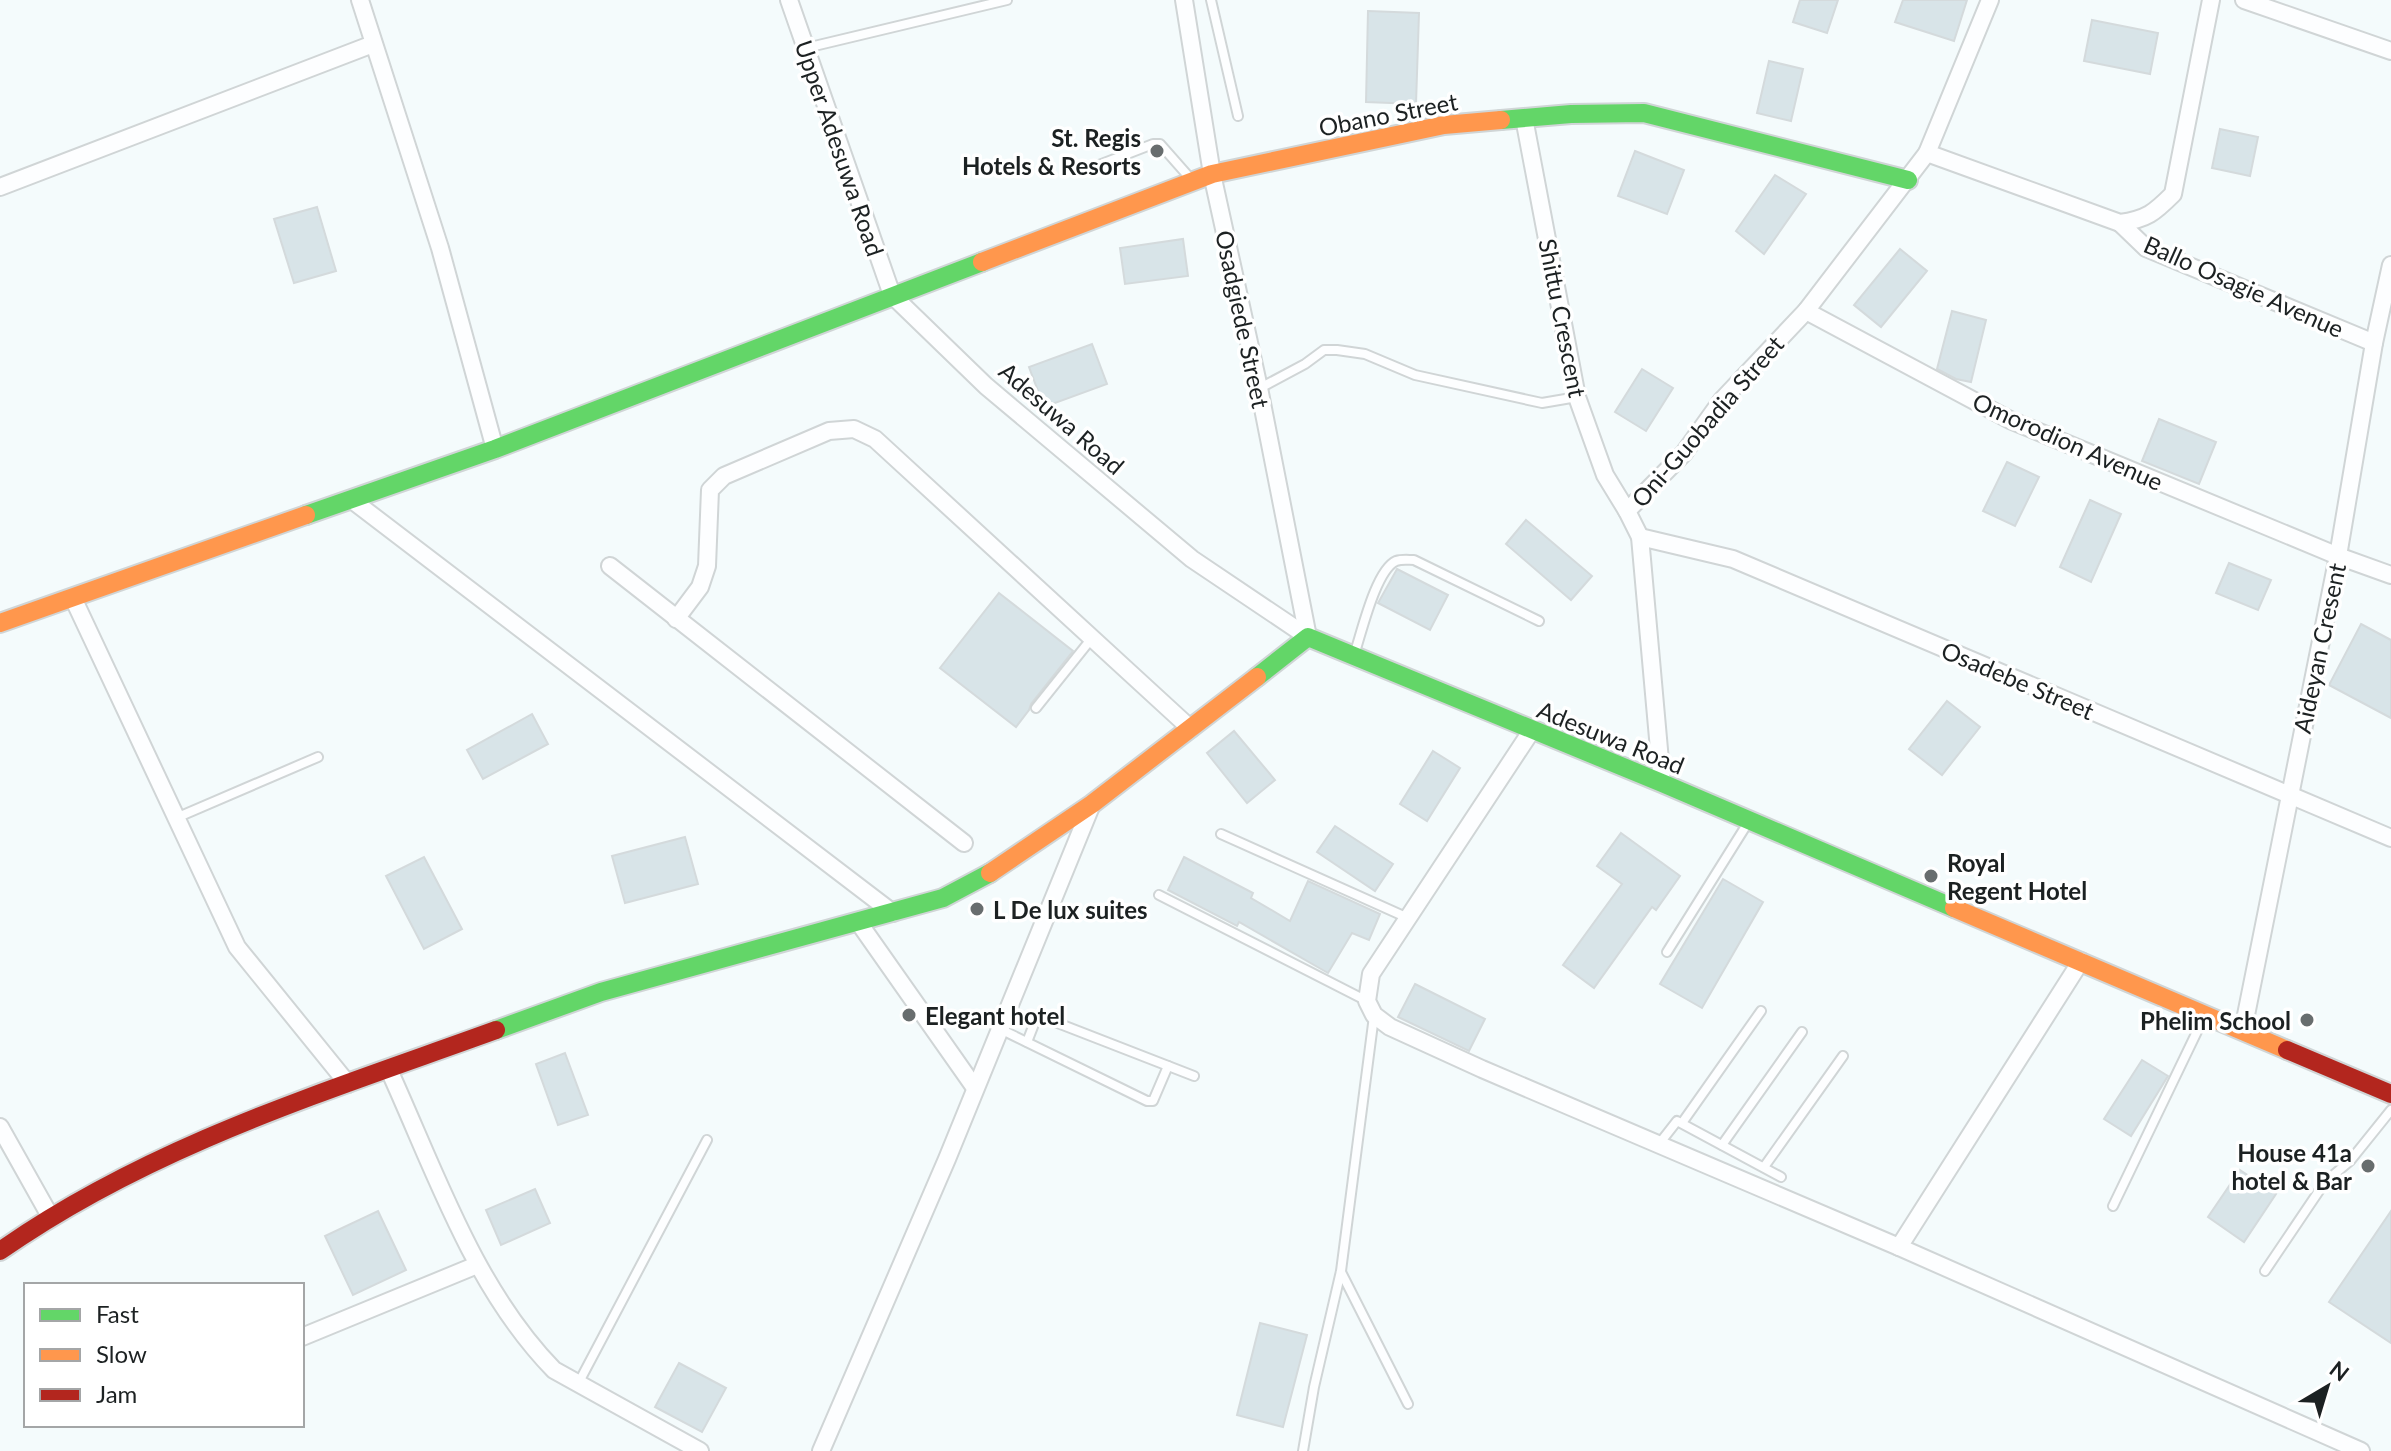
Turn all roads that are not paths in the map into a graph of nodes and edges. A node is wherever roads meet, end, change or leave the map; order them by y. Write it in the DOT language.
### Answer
graph roads {
  1 [pos="360,0"];
  2 [pos="789,0"];
  3 [pos="1007,0"];
  4 [pos="1184,0"];
  5 [pos="1211,0"];
  6 [pos="1990,0"];
  7 [pos="2211,0"];
  8 [pos="2244,0"];
  9 [pos="373,44"];
  10 [pos="806,48"];
  11 [pos="2391,51"];
  12 [pos="1238,116"];
  13 [pos="1524,118"];
  14 [pos="1927,153"];
  15 [pos="1091,168"];
  16 [pos="1212,174"];
  17 [pos="1908,180"];
  18 [pos="1193,181"];
  19 [pos="0,187"];
  20 [pos="2120,223"];
  21 [pos="2391,265"];
  22 [pos="892,295"];
  23 [pos="2387,307"];
  24 [pos="1806,311"];
  25 [pos="2374,343"];
  26 [pos="1259,388"];
  27 [pos="1577,397"];
  28 [pos="495,449"];
  29 [pos="352,500"];
  30 [pos="1627,511"];
  31 [pos="1640,537"];
  32 [pos="2338,556"];
  33 [pos="610,566"];
  34 [pos="2391,575"];
  35 [pos="73,598"];
  36 [pos="676,619"];
  37 [pos="1539,621"];
  38 [pos="0,623"];
  39 [pos="1308,637"];
  40 [pos="1092,638"];
  41 [pos="1354,656"];
  42 [pos="1036,708"];
  43 [pos="1191,729"];
  44 [pos="1532,730"];
  45 [pos="318,757"];
  46 [pos="1662,783"];
  47 [pos="2289,795"];
  48 [pos="1092,804"];
  49 [pos="175,818"];
  50 [pos="1750,821"];
  51 [pos="1221,834"];
  52 [pos="2391,838"];
  53 [pos="964,843"];
  54 [pos="1159,895"];
  55 [pos="893,913"];
  56 [pos="1408,918"];
  57 [pos="859,923"];
  58 [pos="1667,952"];
  59 [pos="2081,961"];
  60 [pos="1370,1008"];
  61 [pos="1761,1011"];
  62 [pos="2205,1014"];
  63 [pos="999,1028"];
  64 [pos="2243,1030"];
  65 [pos="1802,1032"];
  66 [pos="1027,1042"];
  67 [pos="1843,1056"];
  68 [pos="1168,1066"];
  69 [pos="389,1070"];
  70 [pos="1194,1076"];
  71 [pos="348,1084"];
  72 [pos="975,1088"];
  73 [pos="2391,1094"];
  74 [pos="2391,1110"];
  75 [pos="1682,1123"];
  76 [pos="0,1127"];
  77 [pos="707,1140"];
  78 [pos="1658,1144"];
  79 [pos="1722,1145"];
  80 [pos="1764,1167"];
  81 [pos="1781,1177"];
  82 [pos="2113,1206"];
  83 [pos="50,1216"];
  84 [pos="1899,1247"];
  85 [pos="0,1251"];
  86 [pos="477,1265"];
  87 [pos="1341,1271"];
  88 [pos="2265,1271"];
  89 [pos="304,1336"];
  90 [pos="579,1382"];
  91 [pos="1408,1404"];
  92 [pos="700,1451"];
  93 [pos="821,1451"];
  94 [pos="1303,1451"];
  95 [pos="2361,1451"];
  1 -- 9 [label="street"];
  2 -- 10 [label="street, Upper Adesuwa Road"];
  3 -- 10 [label="lane"];
  4 -- 16 [label="street, Osadgiede Street"];
  5 -- 12 [label="lane"];
  6 -- 14 [label="street"];
  7 -- 20 [label="street, Ballo Osagie Avenue"];
  8 -- 11 [label="street"];
  9 -- 19 [label="street"];
  9 -- 28 [label="street"];
  10 -- 22 [label="street, Upper Adesuwa Road"];
  13 -- 16 [label="street, Obano Street"];
  13 -- 17 [label="street, Obano Street"];
  13 -- 27 [label="street, Shittu Crescent"];
  14 -- 17 [label="street, Oni-Guobadia Street"];
  14 -- 20 [label="street, Ballo Osagie Avenue"];
  15 -- 18 [label="lane"];
  16 -- 18 [label="street, Obano Street"];
  16 -- 26 [label="street, Osadgiede Street"];
  17 -- 24 [label="street, Oni-Guobadia Street"];
  18 -- 22 [label="street, Obano Street"];
  20 -- 25 [label="street, Ballo Osagie Avenue"];
  21 -- 23 [label="street, Aideyan Cresent"];
  22 -- 28 [label="street, Obano Street"];
  22 -- 39 [label="street, Adesuwa Road"];
  23 -- 25 [label="street, Aideyan Cresent"];
  24 -- 30 [label="street, Oni-Guobadia Street"];
  24 -- 32 [label="street, Omorodion Avenue"];
  25 -- 32 [label="street, Aideyan Cresent"];
  26 -- 27 [label="lane"];
  26 -- 39 [label="street, Osadgiede Street"];
  27 -- 30 [label="street, Shittu Crescent"];
  28 -- 29 [label="street, Obano Street"];
  29 -- 35 [label="street, Obano Street"];
  29 -- 55 [label="street"];
  30 -- 31 [label="street, Oni-Guobadia Street"];
  31 -- 46 [label="street, Oni-Guobadia Street"];
  31 -- 47 [label="street, Osadebe Street"];
  32 -- 34 [label="street, Omorodion Avenue"];
  32 -- 47 [label="street, Aideyan Cresent"];
  33 -- 36 [label="street"];
  35 -- 38 [label="street, Obano Street"];
  35 -- 49 [label="street"];
  36 -- 40 [label="street"];
  36 -- 53 [label="street"];
  37 -- 41 [label="lane"];
  39 -- 41 [label="street, Adesuwa Road"];
  39 -- 43 [label="street"];
  40 -- 42 [label="lane"];
  40 -- 43 [label="street"];
  41 -- 44 [label="street, Adesuwa Road"];
  43 -- 48 [label="street"];
  44 -- 46 [label="street, Adesuwa Road"];
  44 -- 56 [label="street"];
  45 -- 49 [label="lane"];
  46 -- 50 [label="street, Adesuwa Road"];
  47 -- 52 [label="street, Osadebe Street"];
  47 -- 64 [label="street, Aideyan Cresent"];
  48 -- 55 [label="street"];
  48 -- 63 [label="street"];
  49 -- 71 [label="street"];
  50 -- 58 [label="lane"];
  50 -- 59 [label="street, Adesuwa Road"];
  51 -- 56 [label="lane"];
  54 -- 60 [label="lane"];
  55 -- 57 [label="street"];
  56 -- 60 [label="street"];
  57 -- 69 [label="street"];
  57 -- 72 [label="street"];
  59 -- 62 [label="street, Adesuwa Road"];
  59 -- 84 [label="street"];
  60 -- 78 [label="street"];
  60 -- 87 [label="lane"];
  61 -- 75 [label="lane"];
  62 -- 64 [label="street, Adesuwa Road"];
  62 -- 82 [label="lane"];
  63 -- 66 [label="lane"];
  63 -- 72 [label="street"];
  64 -- 73 [label="street, Adesuwa Road"];
  65 -- 79 [label="lane"];
  66 -- 68 [label="lane"];
  66 -- 68 [label="lane"];
  67 -- 80 [label="lane"];
  68 -- 70 [label="lane"];
  69 -- 71 [label="street"];
  69 -- 86 [label="street"];
  71 -- 83 [label="street"];
  72 -- 93 [label="street"];
  74 -- 88 [label="lane"];
  75 -- 78 [label="lane"];
  75 -- 79 [label="lane"];
  76 -- 83 [label="street"];
  77 -- 90 [label="lane"];
  78 -- 84 [label="street"];
  79 -- 80 [label="lane"];
  80 -- 81 [label="lane"];
  83 -- 85 [label="street"];
  84 -- 95 [label="street"];
  86 -- 89 [label="street"];
  86 -- 90 [label="street"];
  87 -- 91 [label="lane"];
  87 -- 94 [label="lane"];
  90 -- 92 [label="street"];
}
